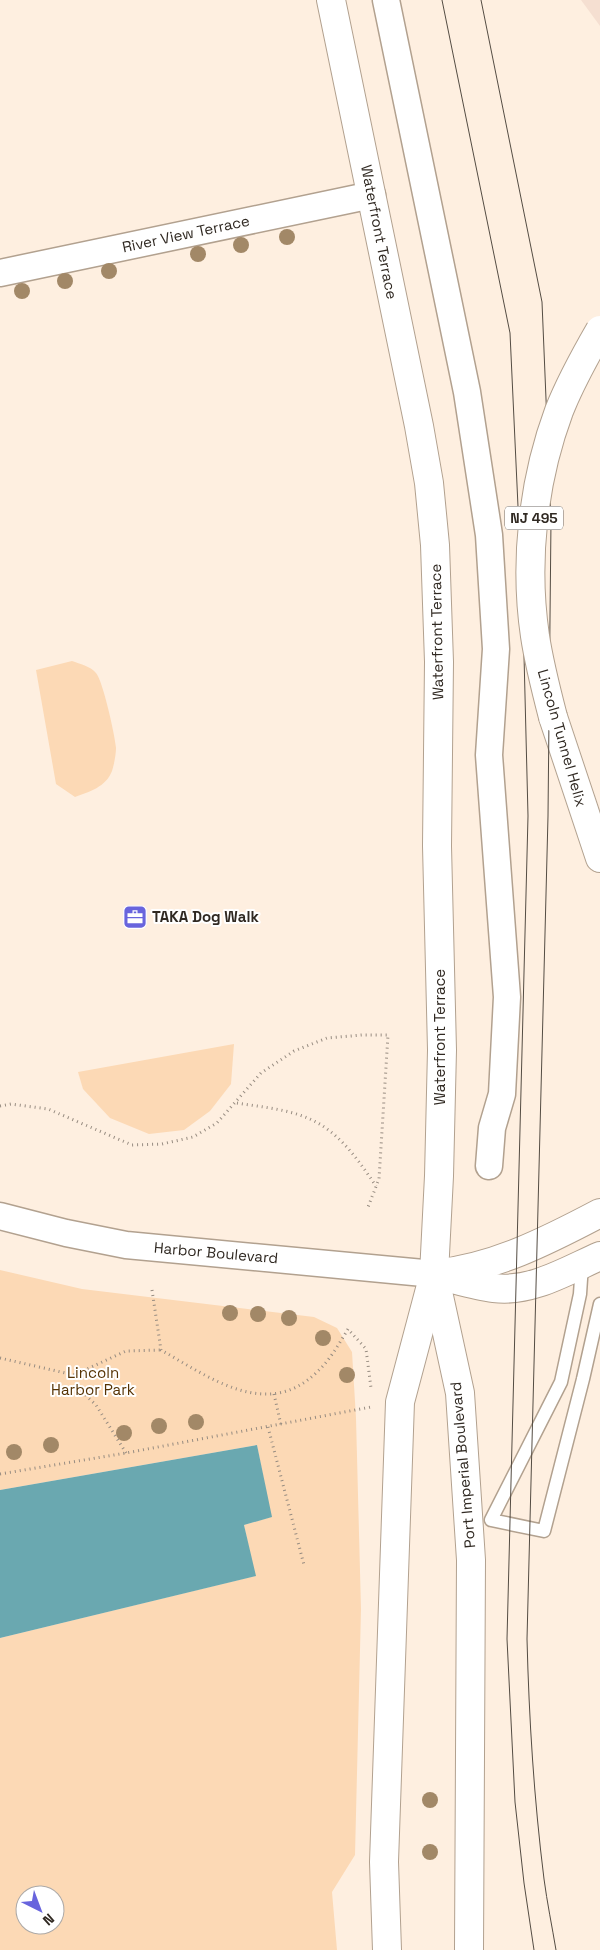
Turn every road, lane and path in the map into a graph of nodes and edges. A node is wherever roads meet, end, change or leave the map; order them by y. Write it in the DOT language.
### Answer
graph roads {
  1 [pos="331,0"];
  2 [pos="386,0"];
  3 [pos="372,195"];
  4 [pos="0,273"];
  5 [pos="600,330"];
  6 [pos="600,858"];
  7 [pos="236,1103"];
  8 [pos="0,1106"];
  9 [pos="489,1166"];
  10 [pos="376,1186"];
  11 [pos="368,1207"];
  12 [pos="600,1213"];
  13 [pos="0,1216"];
  14 [pos="591,1260"];
  15 [pos="434,1274"];
  16 [pos="152,1290"];
  17 [pos="600,1304"];
  18 [pos="161,1350"];
  19 [pos="0,1358"];
  20 [pos="74,1375"];
  21 [pos="274,1394"];
  22 [pos="372,1397"];
  23 [pos="373,1406"];
  24 [pos="281,1425"];
  25 [pos="268,1427"];
  26 [pos="126,1453"];
  27 [pos="0,1474"];
  28 [pos="304,1565"];
  29 [pos="387,1950"];
  30 [pos="469,1950"];
  1 -- 3 [label="main road, Waterfront Terrace"];
  2 -- 9 [label="street"];
  3 -- 4 [label="street, River View Terrace"];
  3 -- 15 [label="main road, Waterfront Terrace"];
  5 -- 6 [label="main road, Lincoln Tunnel Helix / NJ 495, bridge"];
  7 -- 8 [label="path"];
  7 -- 10 [label="path"];
  7 -- 10 [label="path"];
  10 -- 11 [label="path"];
  12 -- 15 [label="main road"];
  13 -- 15 [label="street, Harbor Boulevard"];
  14 -- 15 [label="main road"];
  14 -- 17 [label="lane"];
  15 -- 29 [label="main road"];
  15 -- 30 [label="main road, Port Imperial Boulevard"];
  16 -- 18 [label="path"];
  18 -- 20 [label="path"];
  18 -- 21 [label="path"];
  19 -- 20 [label="path"];
  20 -- 26 [label="path"];
  21 -- 22 [label="path"];
  21 -- 24 [label="path"];
  23 -- 24 [label="path"];
  24 -- 25 [label="path"];
  25 -- 26 [label="path"];
  25 -- 28 [label="path"];
  26 -- 27 [label="path"];
}
